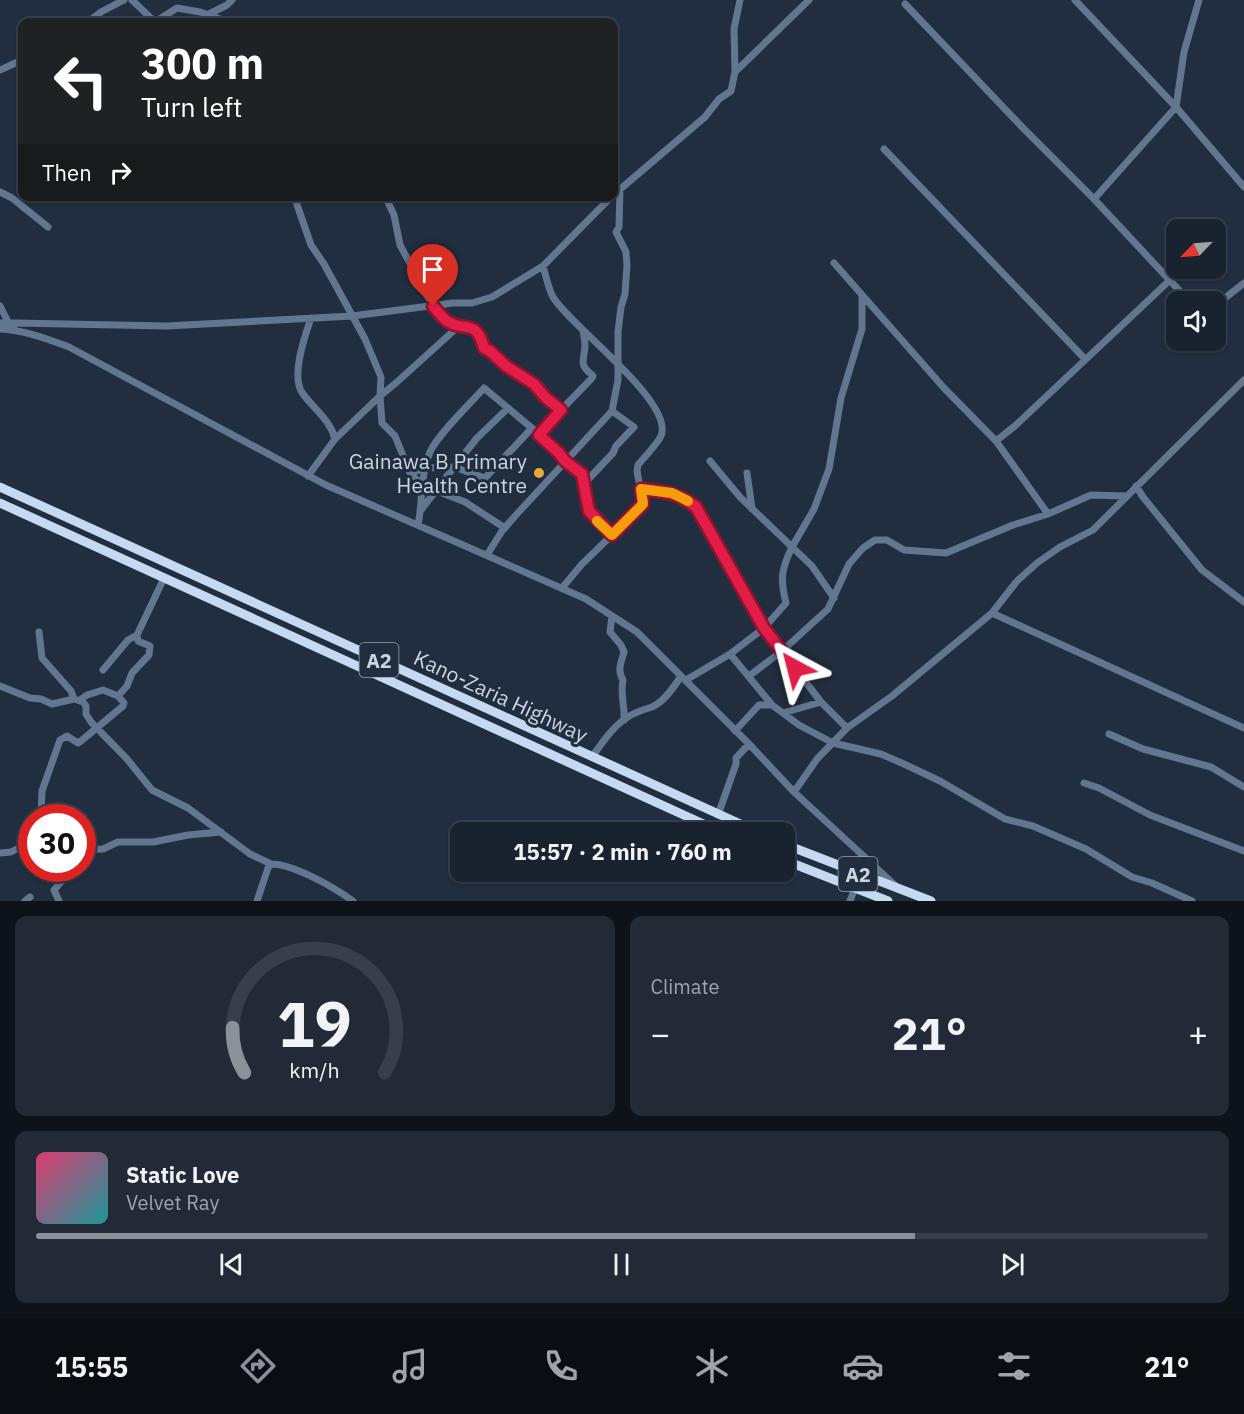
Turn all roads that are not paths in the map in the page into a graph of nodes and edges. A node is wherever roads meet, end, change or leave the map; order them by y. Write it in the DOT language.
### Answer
graph roads {
  1 [pos="124,0"];
  2 [pos="132,0"];
  3 [pos="232,0"];
  4 [pos="740,0"];
  5 [pos="809,0"];
  6 [pos="1199,0"];
  7 [pos="1077,1"];
  8 [pos="905,4"];
  9 [pos="93,18"];
  10 [pos="151,18"];
  11 [pos="161,18"];
  12 [pos="206,18"];
  13 [pos="209,18"];
  14 [pos="18,62"];
  15 [pos="0,70"];
  16 [pos="735,72"];
  17 [pos="1176,107"];
  18 [pos="884,148"];
  19 [pos="1244,188"];
  20 [pos="620,189"];
  21 [pos="0,192"];
  22 [pos="1094,199"];
  23 [pos="296,201"];
  24 [pos="387,201"];
  25 [pos="608,201"];
  26 [pos="48,227"];
  27 [pos="834,263"];
  28 [pos="543,266"];
  29 [pos="1170,280"];
  30 [pos="1244,283"];
  31 [pos="1180,291"];
  32 [pos="862,296"];
  33 [pos="1226,297"];
  34 [pos="0,306"];
  35 [pos="433,306"];
  36 [pos="352,316"];
  37 [pos="311,318"];
  38 [pos="0,323"];
  39 [pos="12,325"];
  40 [pos="460,325"];
  41 [pos="0,329"];
  42 [pos="583,331"];
  43 [pos="1085,359"];
  44 [pos="619,364"];
  45 [pos="1244,380"];
  46 [pos="380,396"];
  47 [pos="508,408"];
  48 [pos="561,410"];
  49 [pos="612,411"];
  50 [pos="532,428"];
  51 [pos="539,435"];
  52 [pos="335,439"];
  53 [pos="996,441"];
  54 [pos="565,461"];
  55 [pos="710,461"];
  56 [pos="454,467"];
  57 [pos="427,468"];
  58 [pos="410,472"];
  59 [pos="747,473"];
  60 [pos="308,476"];
  61 [pos="422,485"];
  62 [pos="583,485"];
  63 [pos="1136,486"];
  64 [pos="0,487"];
  65 [pos="641,489"];
  66 [pos="436,490"];
  67 [pos="1126,496"];
  68 [pos="0,503"];
  69 [pos="752,509"];
  70 [pos="421,510"];
  71 [pos="1048,514"];
  72 [pos="418,525"];
  73 [pos="505,528"];
  74 [pos="612,535"];
  75 [pos="792,547"];
  76 [pos="487,555"];
  77 [pos="164,578"];
  78 [pos="562,588"];
  79 [pos="834,598"];
  80 [pos="1244,602"];
  81 [pos="992,613"];
  82 [pos="612,616"];
  83 [pos="764,628"];
  84 [pos="39,632"];
  85 [pos="137,635"];
  86 [pos="782,651"];
  87 [pos="730,654"];
  88 [pos="103,670"];
  89 [pos="749,676"];
  90 [pos="683,678"];
  91 [pos="0,687"];
  92 [pos="118,696"];
  93 [pos="77,699"];
  94 [pos="821,702"];
  95 [pos="772,705"];
  96 [pos="783,713"];
  97 [pos="624,720"];
  98 [pos="97,728"];
  99 [pos="847,728"];
  100 [pos="1244,728"];
  101 [pos="735,731"];
  102 [pos="1109,734"];
  103 [pos="833,743"];
  104 [pos="749,744"];
  105 [pos="592,757"];
  106 [pos="1084,783"];
  107 [pos="1244,787"];
  108 [pos="794,792"];
  109 [pos="41,804"];
  110 [pos="718,815"];
  111 [pos="699,822"];
  112 [pos="734,822"];
  113 [pos="221,832"];
  114 [pos="18,848"];
  115 [pos="795,848"];
  116 [pos="96,849"];
  117 [pos="1244,851"];
  118 [pos="0,853"];
  119 [pos="271,864"];
  120 [pos="795,864"];
  121 [pos="61,882"];
  122 [pos="855,888"];
  123 [pos="899,888"];
  124 [pos="59,901"];
  125 [pos="257,901"];
  126 [pos="353,901"];
  127 [pos="850,901"];
  128 [pos="888,901"];
  129 [pos="931,901"];
  130 [pos="1192,901"];
  1 -- 9 [label="street"];
  2 -- 10 [label="street"];
  3 -- 13 [label="street"];
  4 -- 16 [label="street"];
  5 -- 16 [label="street"];
  6 -- 17 [label="street"];
  7 -- 17 [label="street"];
  8 -- 22 [label="street"];
  11 -- 12 [label="street"];
  14 -- 15 [label="street"];
  16 -- 20 [label="street"];
  17 -- 19 [label="street"];
  17 -- 22 [label="street"];
  18 -- 43 [label="street"];
  20 -- 44 [label="street"];
  21 -- 26 [label="street"];
  22 -- 29 [label="street"];
  23 -- 36 [label="street"];
  24 -- 35 [label="street"];
  25 -- 28 [label="street"];
  27 -- 32 [label="street"];
  28 -- 35 [label="street"];
  28 -- 42 [label="street"];
  29 -- 31 [label="street"];
  29 -- 43 [label="street"];
  30 -- 33 [label="street"];
  32 -- 53 [label="street"];
  32 -- 75 [label="street"];
  34 -- 39 [label="street"];
  35 -- 36 [label="street"];
  35 -- 40 [label="street"];
  36 -- 37 [label="street"];
  36 -- 46 [label="street"];
  37 -- 39 [label="street"];
  37 -- 52 [label="street"];
  38 -- 39 [label="street"];
  39 -- 41 [label="street"];
  39 -- 60 [label="street"];
  40 -- 46 [label="street"];
  40 -- 48 [label="street"];
  42 -- 44 [label="street"];
  42 -- 48 [label="street"];
  43 -- 53 [label="street"];
  44 -- 49 [label="street"];
  44 -- 65 [label="street"];
  45 -- 63 [label="street"];
  46 -- 52 [label="street"];
  46 -- 58 [label="street"];
  47 -- 50 [label="street"];
  47 -- 56 [label="street"];
  47 -- 57 [label="street"];
  48 -- 51 [label="street"];
  49 -- 54 [label="street"];
  49 -- 62 [label="street"];
  50 -- 51 [label="street"];
  50 -- 56 [label="street"];
  51 -- 54 [label="street"];
  52 -- 60 [label="street"];
  53 -- 71 [label="street"];
  54 -- 62 [label="street"];
  54 -- 73 [label="street"];
  55 -- 69 [label="street"];
  56 -- 57 [label="street"];
  56 -- 66 [label="street"];
  57 -- 58 [label="street"];
  57 -- 61 [label="street"];
  58 -- 61 [label="street"];
  59 -- 69 [label="street"];
  60 -- 72 [label="street"];
  61 -- 66 [label="street"];
  61 -- 70 [label="street"];
  62 -- 74 [label="street"];
  63 -- 67 [label="street"];
  63 -- 80 [label="street"];
  64 -- 105 [label="highway, Kano-Zaria Highway / A2"];
  65 -- 74 [label="street"];
  65 -- 83 [label="street"];
  66 -- 70 [label="street"];
  66 -- 73 [label="street"];
  67 -- 71 [label="street"];
  67 -- 81 [label="street"];
  68 -- 77 [label="highway, Kano-Zaria Highway / A2"];
  69 -- 75 [label="street"];
  70 -- 72 [label="street"];
  71 -- 79 [label="street"];
  72 -- 76 [label="street"];
  73 -- 76 [label="street"];
  74 -- 78 [label="street"];
  75 -- 79 [label="street"];
  75 -- 83 [label="street"];
  76 -- 78 [label="street"];
  77 -- 85 [label="street"];
  77 -- 111 [label="highway, Kano-Zaria Highway / A2"];
  78 -- 82 [label="street"];
  79 -- 86 [label="street"];
  81 -- 99 [label="street"];
  81 -- 100 [label="street"];
  82 -- 90 [label="street"];
  82 -- 97 [label="street"];
  83 -- 86 [label="street"];
  83 -- 87 [label="street"];
  84 -- 93 [label="street"];
  85 -- 88 [label="street"];
  85 -- 92 [label="street"];
  86 -- 89 [label="street"];
  86 -- 94 [label="street"];
  87 -- 89 [label="street"];
  87 -- 90 [label="street"];
  89 -- 95 [label="street"];
  90 -- 97 [label="street"];
  90 -- 101 [label="street"];
  91 -- 93 [label="street"];
  92 -- 93 [label="street"];
  92 -- 98 [label="street"];
  93 -- 98 [label="street"];
  94 -- 96 [label="street"];
  94 -- 99 [label="street"];
  95 -- 96 [label="street"];
  95 -- 101 [label="street"];
  96 -- 103 [label="street"];
  97 -- 105 [label="street"];
  98 -- 109 [label="street"];
  98 -- 113 [label="street"];
  99 -- 103 [label="street"];
  101 -- 104 [label="street"];
  102 -- 107 [label="street"];
  103 -- 108 [label="street"];
  103 -- 130 [label="street"];
  104 -- 108 [label="street"];
  104 -- 110 [label="street"];
  105 -- 110 [label="highway, Kano-Zaria Highway / A2"];
  106 -- 117 [label="street"];
  108 -- 123 [label="street"];
  110 -- 112 [label="highway, Kano-Zaria Highway / A2"];
  113 -- 116 [label="street"];
  113 -- 119 [label="street"];
  114 -- 118 [label="street"];
  115 -- 123 [label="highway, A2"];
  119 -- 125 [label="street"];
  119 -- 126 [label="street"];
  120 -- 122 [label="highway, A2"];
  121 -- 124 [label="street"];
  122 -- 127 [label="street"];
  122 -- 128 [label="highway, A2"];
  123 -- 129 [label="highway, A2"];
}
